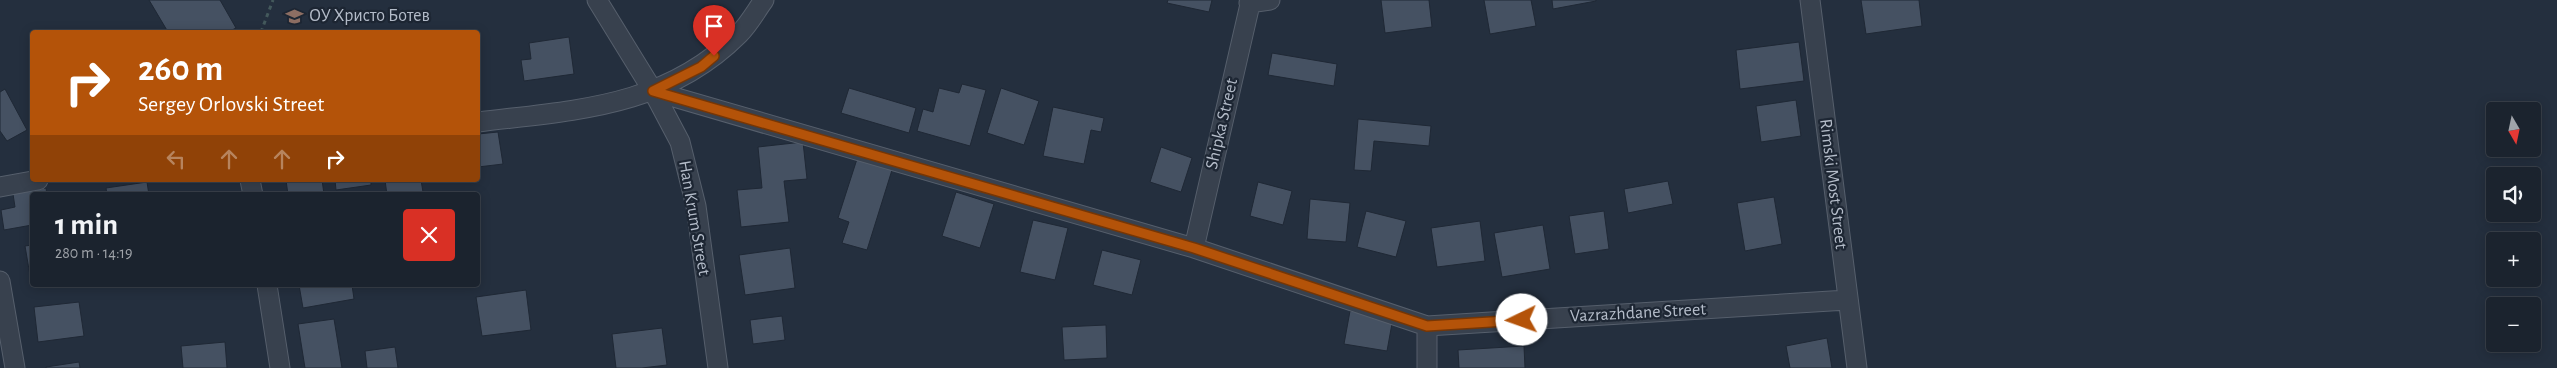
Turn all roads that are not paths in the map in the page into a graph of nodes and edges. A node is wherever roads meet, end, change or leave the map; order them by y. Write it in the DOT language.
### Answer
graph roads {
  1 [pos="597,0"];
  2 [pos="764,0"];
  3 [pos="1270,0"];
  4 [pos="1810,0"];
  5 [pos="1250,2"];
  6 [pos="653,91"];
  7 [pos="480,122"];
  8 [pos="30,181"];
  9 [pos="0,186"];
  10 [pos="1194,248"];
  11 [pos="0,281"];
  12 [pos="267,287"];
  13 [pos="1847,300"];
  14 [pos="1427,326"];
  15 [pos="15,368"];
  16 [pos="280,368"];
  17 [pos="718,368"];
  18 [pos="1427,368"];
  19 [pos="1857,368"];
  1 -- 6 [label="street, Han Krum Street"];
  2 -- 6 [label="street"];
  3 -- 5 [label="street"];
  4 -- 13 [label="street, Rimski Most Street"];
  5 -- 10 [label="street, Shipka Street"];
  6 -- 7 [label="street"];
  6 -- 10 [label="street, Vazrazhdane Street"];
  6 -- 17 [label="street, Han Krum Street"];
  8 -- 9 [label="street"];
  10 -- 14 [label="street, Vazrazhdane Street"];
  11 -- 15 [label="street"];
  12 -- 16 [label="street"];
  13 -- 14 [label="street, Vazrazhdane Street"];
  13 -- 19 [label="street, Rimski Most Street"];
  14 -- 18 [label="street"];
}
